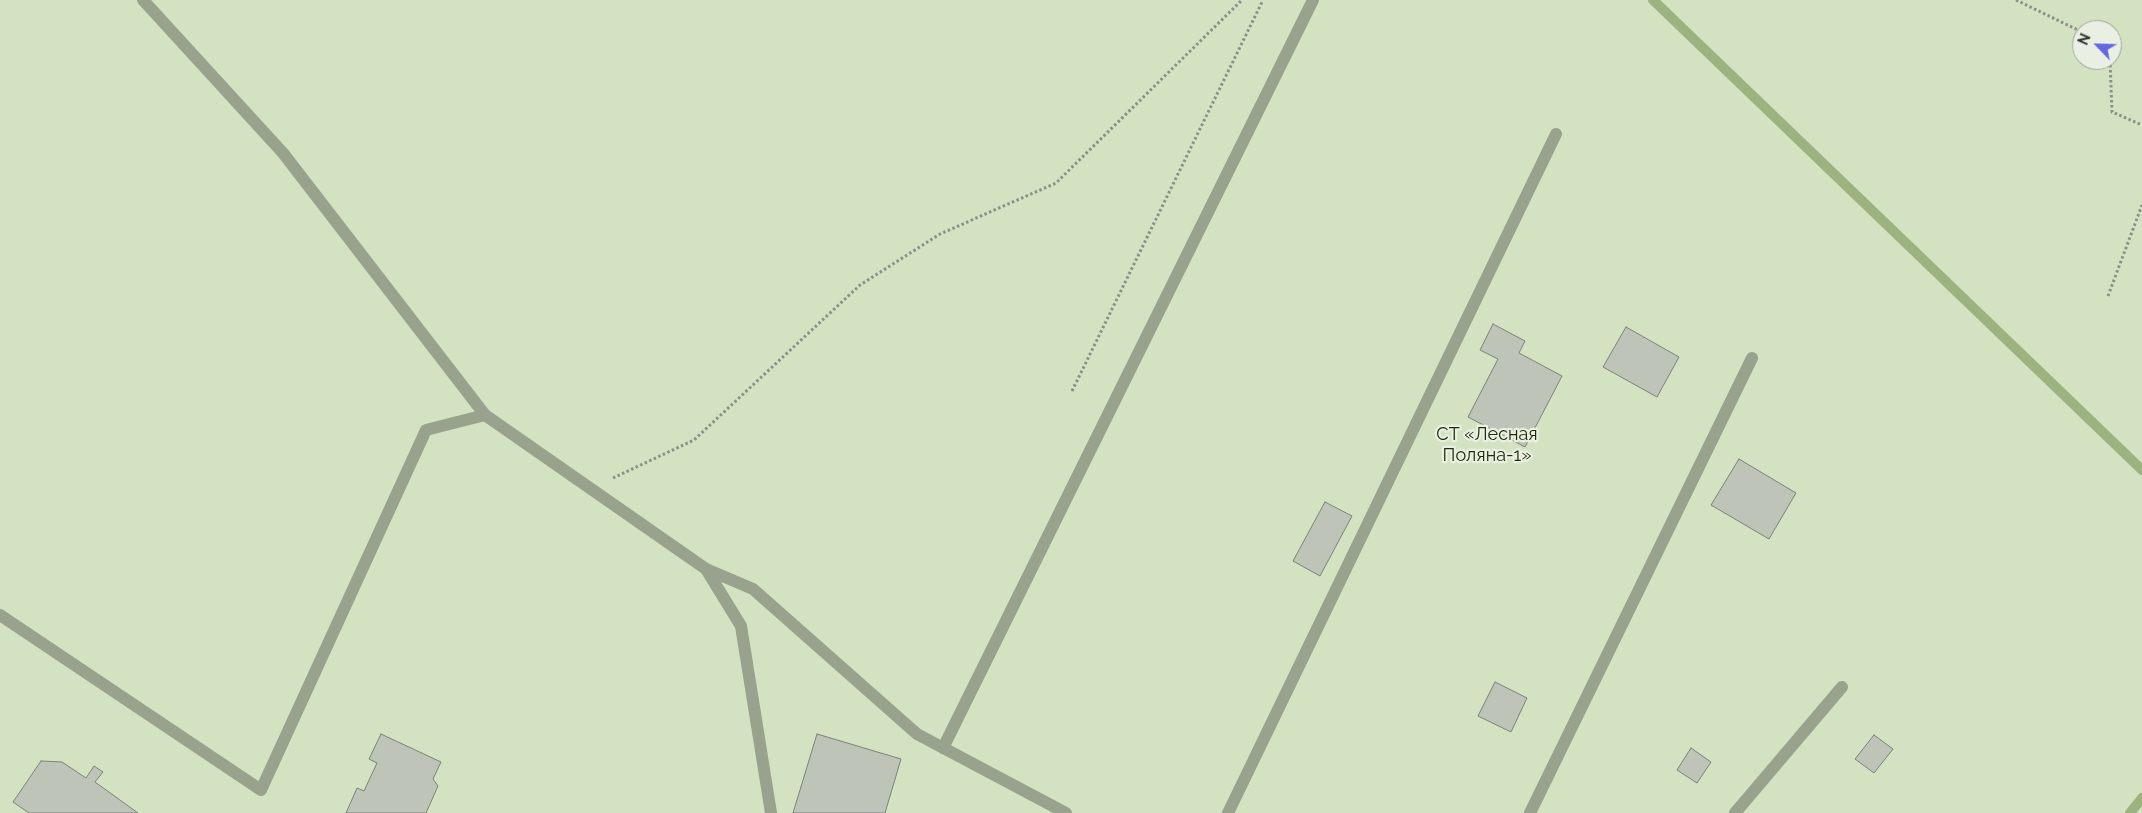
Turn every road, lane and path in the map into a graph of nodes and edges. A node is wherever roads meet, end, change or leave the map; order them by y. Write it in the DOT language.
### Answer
graph roads {
  1 [pos="143,0"];
  2 [pos="1242,0"];
  3 [pos="1263,0"];
  4 [pos="1313,0"];
  5 [pos="2016,0"];
  6 [pos="2072,27"];
  7 [pos="2110,70"];
  8 [pos="2142,125"];
  9 [pos="1556,134"];
  10 [pos="2142,205"];
  11 [pos="2108,296"];
  12 [pos="1752,358"];
  13 [pos="1072,392"];
  14 [pos="485,415"];
  15 [pos="590,489"];
  16 [pos="706,569"];
  17 [pos="0,616"];
  18 [pos="1842,687"];
  19 [pos="943,748"];
  20 [pos="771,813"];
  21 [pos="1066,813"];
  22 [pos="1228,813"];
  23 [pos="1530,813"];
  24 [pos="1735,813"];
  1 -- 14 [label="street"];
  2 -- 15 [label="path"];
  3 -- 13 [label="path"];
  4 -- 19 [label="street"];
  5 -- 6 [label="path"];
  7 -- 8 [label="path"];
  9 -- 22 [label="street"];
  10 -- 11 [label="path"];
  12 -- 23 [label="street"];
  14 -- 15 [label="street"];
  14 -- 17 [label="street"];
  15 -- 16 [label="street"];
  16 -- 19 [label="street"];
  16 -- 20 [label="street"];
  18 -- 24 [label="street"];
  19 -- 21 [label="street"];
}
